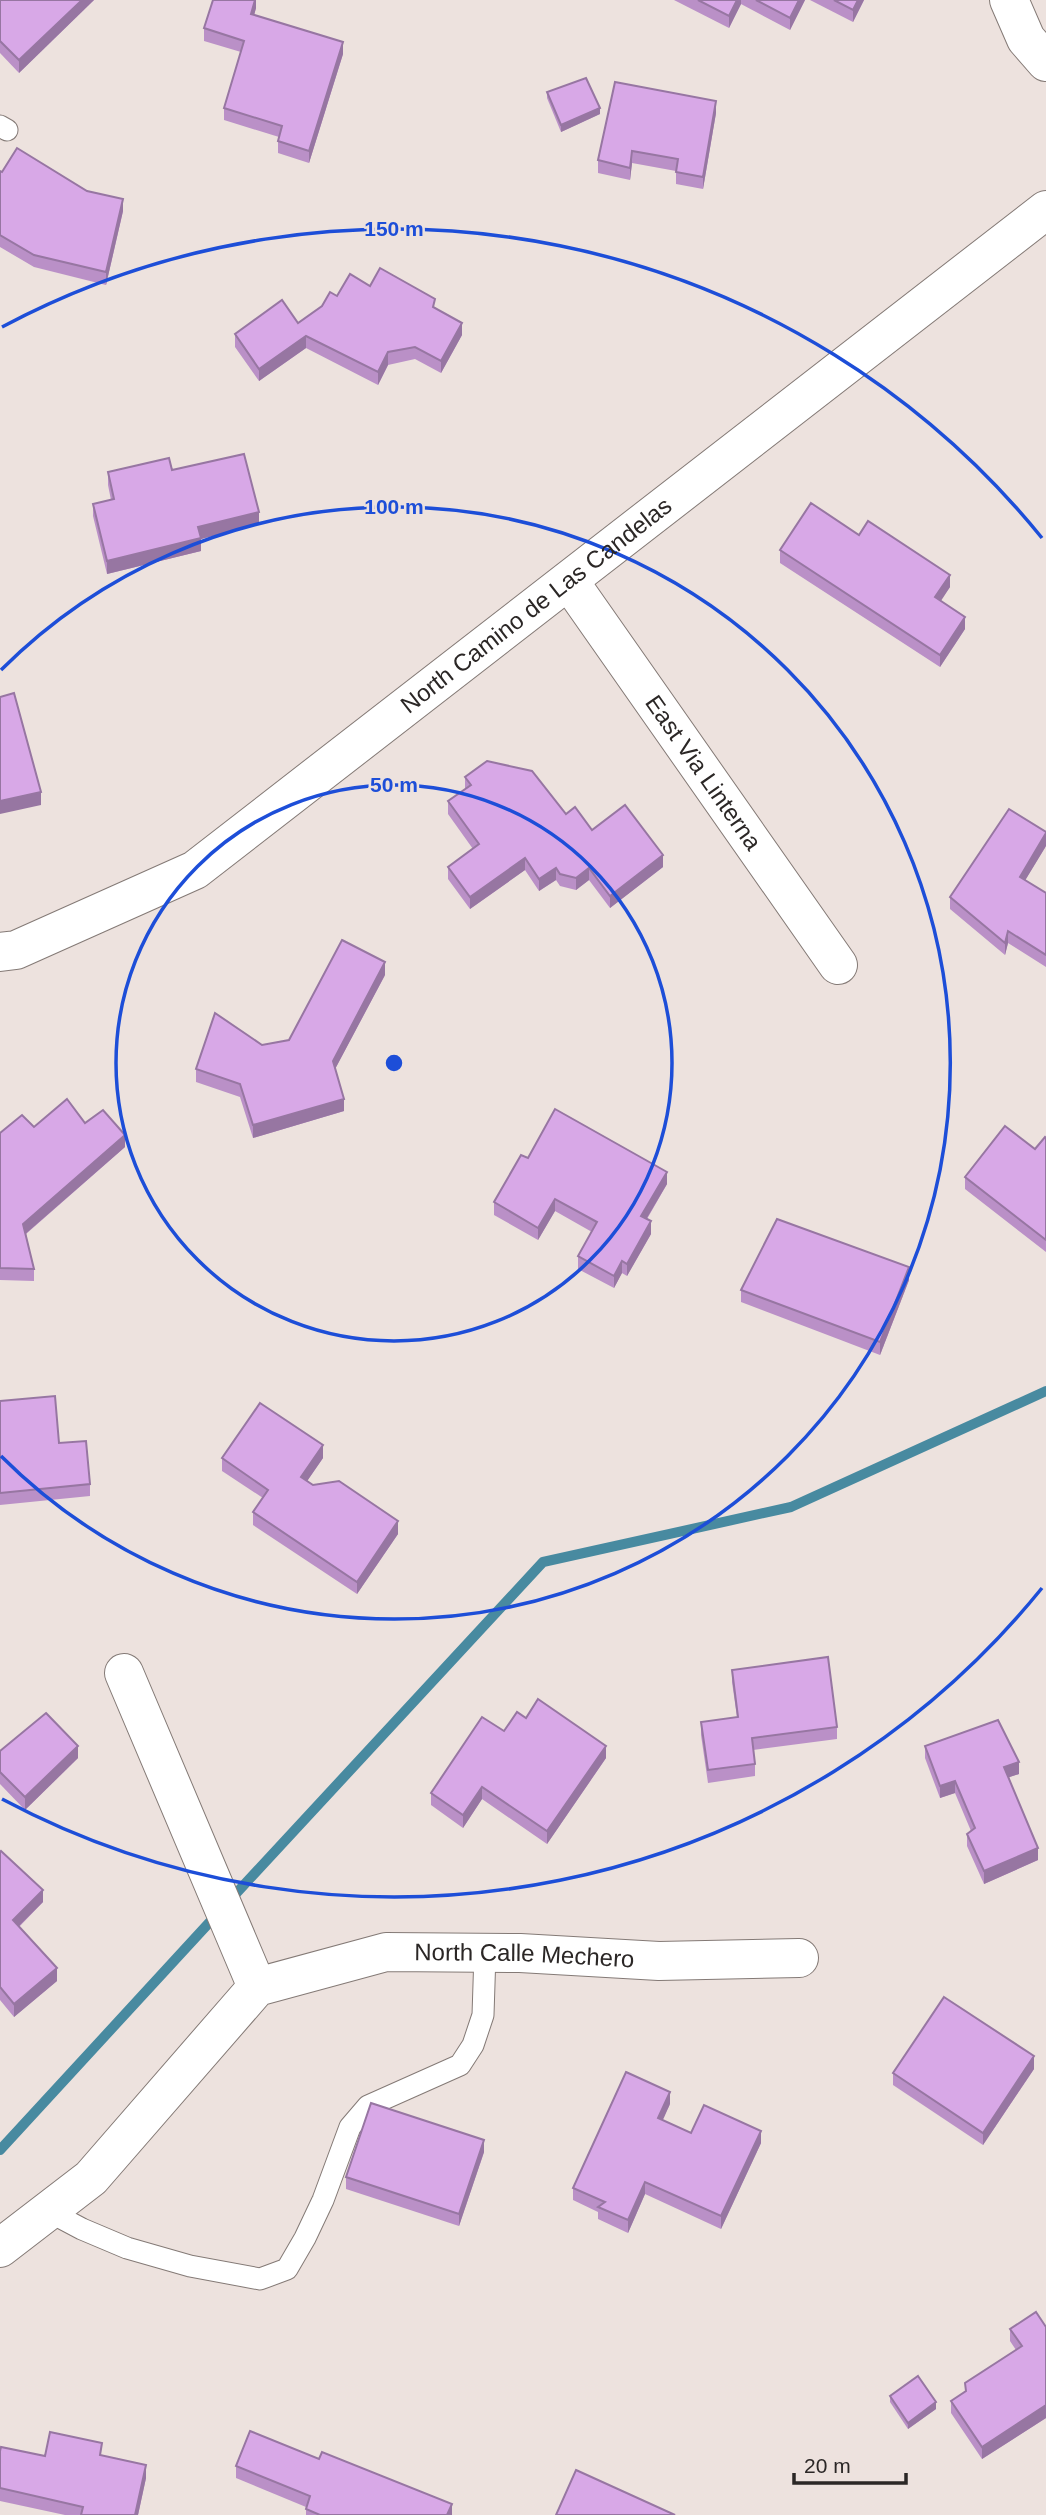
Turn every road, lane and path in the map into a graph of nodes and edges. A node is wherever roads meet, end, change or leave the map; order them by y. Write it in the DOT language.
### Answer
graph roads {
  1 [pos="1009,0"];
  2 [pos="1046,62"];
  3 [pos="1046,210"];
  4 [pos="569,581"];
  5 [pos="0,952"];
  6 [pos="838,965"];
  7 [pos="124,1672"];
  8 [pos="485,1953"];
  9 [pos="799,1958"];
  10 [pos="257,1987"];
  11 [pos="48,2211"];
  12 [pos="0,2248"];
  1 -- 2 [label="street"];
  3 -- 4 [label="street, North Camino de Las Candelas"];
  4 -- 5 [label="street, North Camino de Las Candelas"];
  4 -- 6 [label="street, East Via Linterna"];
  7 -- 10 [label="street"];
  8 -- 9 [label="street, North Calle Mechero"];
  8 -- 10 [label="street, North Calle Mechero"];
  8 -- 11 [label="lane"];
  10 -- 11 [label="street"];
  11 -- 12 [label="street"];
}
